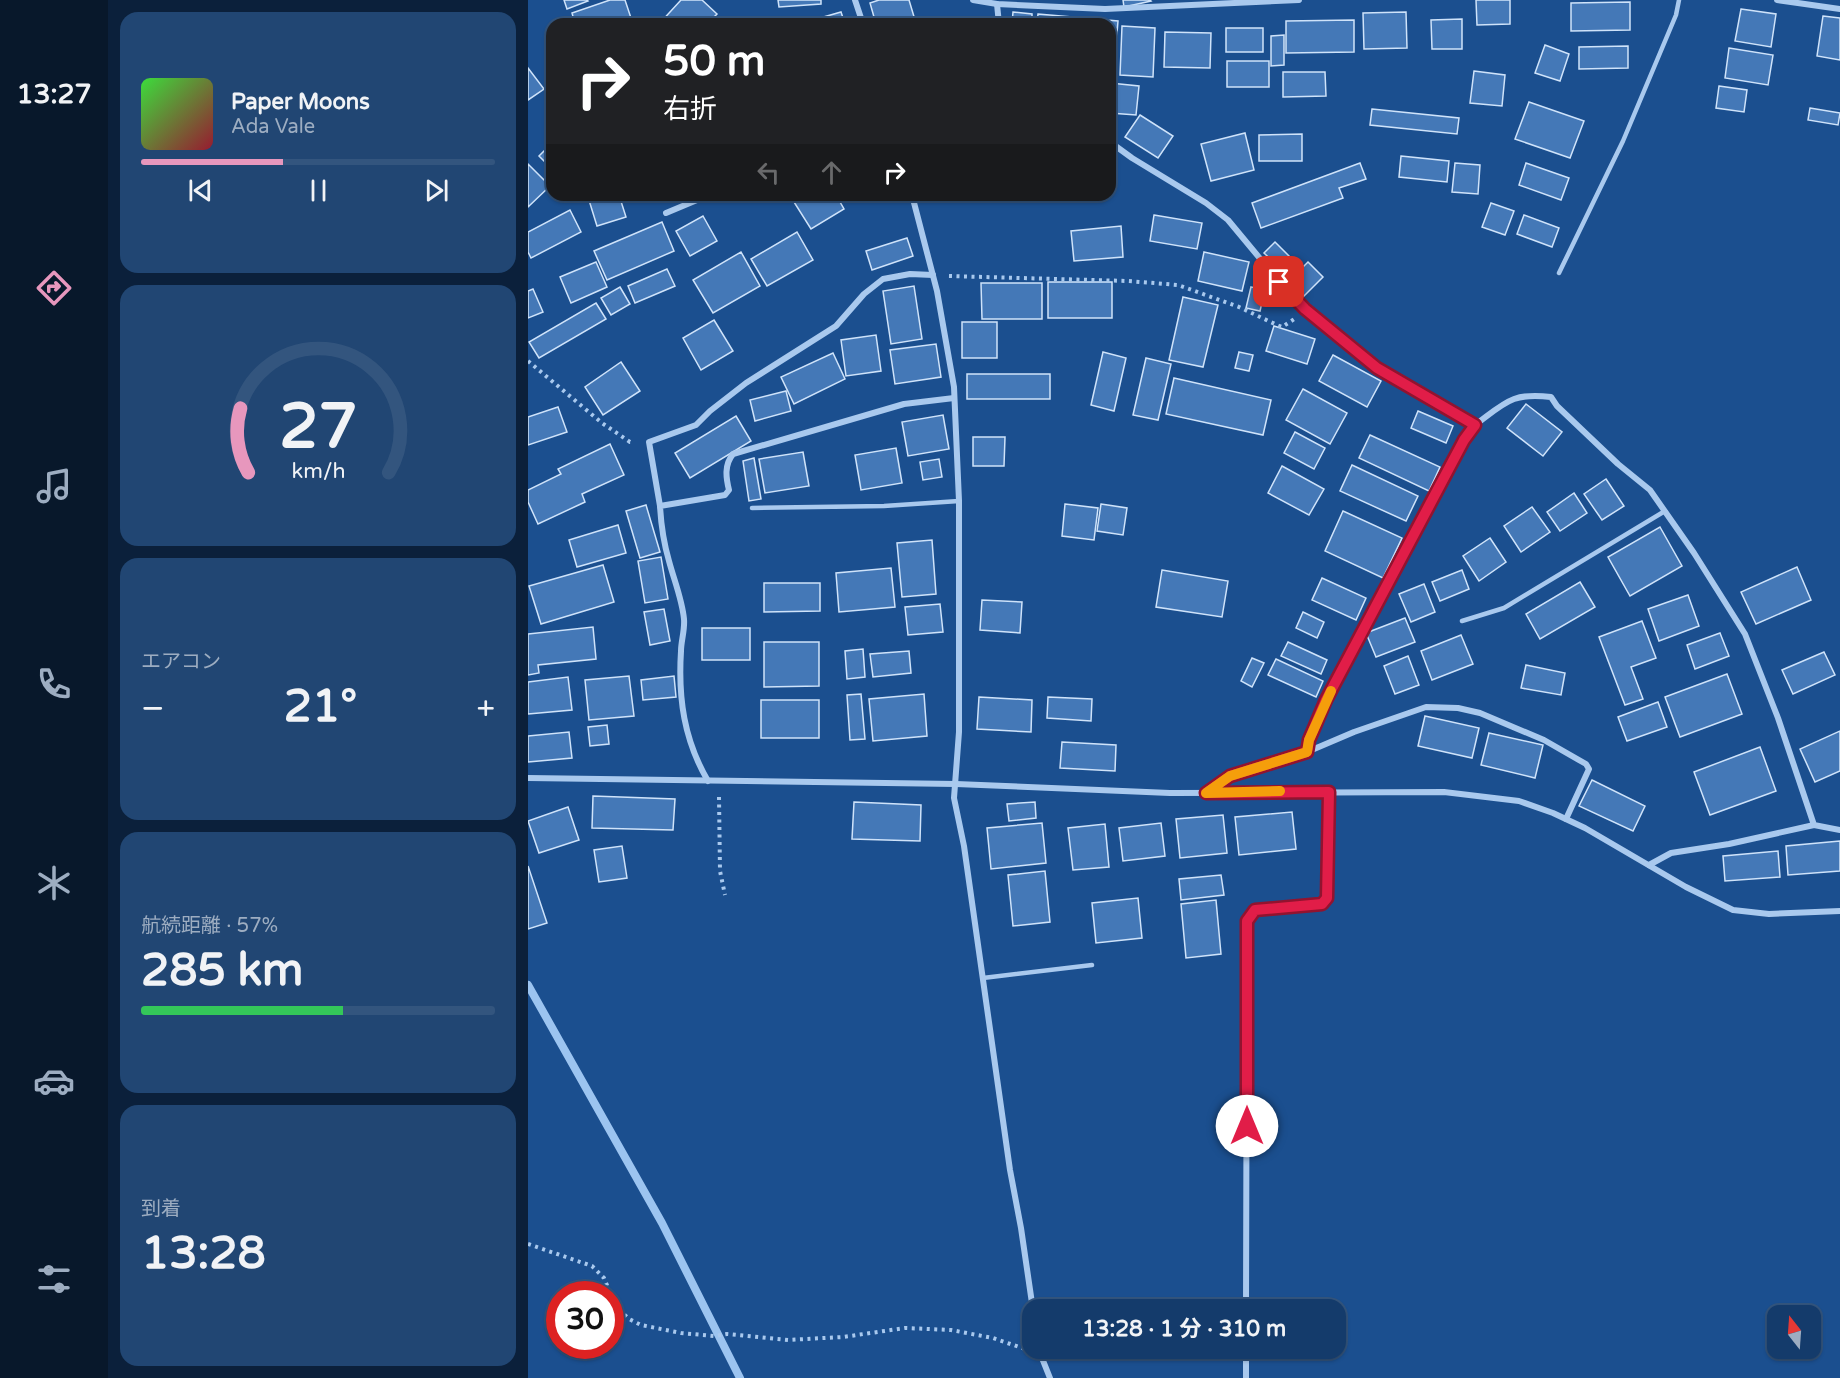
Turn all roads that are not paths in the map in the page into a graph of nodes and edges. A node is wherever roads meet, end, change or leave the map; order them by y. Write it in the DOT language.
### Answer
graph roads {
  1 [pos="855,0"];
  2 [pos="973,0"];
  3 [pos="1299,0"];
  4 [pos="1679,0"];
  5 [pos="1777,0"];
  6 [pos="1028,3"];
  7 [pos="997,4"];
  8 [pos="1840,9"];
  9 [pos="861,18"];
  10 [pos="998,18"];
  11 [pos="1116,146"];
  12 [pos="695,201"];
  13 [pos="914,201"];
  14 [pos="666,213"];
  15 [pos="1559,273"];
  16 [pos="933,275"];
  17 [pos="954,398"];
  18 [pos="1475,425"];
  19 [pos="959,501"];
  20 [pos="660,506"];
  21 [pos="752,508"];
  22 [pos="1665,511"];
  23 [pos="1462,621"];
  24 [pos="1307,752"];
  25 [pos="528,777"];
  26 [pos="708,781"];
  27 [pos="956,784"];
  28 [pos="1329,792"];
  29 [pos="1206,793"];
  30 [pos="1566,819"];
  31 [pos="1814,825"];
  32 [pos="1840,830"];
  33 [pos="1649,865"];
  34 [pos="1840,911"];
  35 [pos="1092,965"];
  36 [pos="983,978"];
  37 [pos="1031,1299"];
  38 [pos="1246,1299"];
  39 [pos="1043,1359"];
  40 [pos="1246,1359"];
  41 [pos="1050,1378"];
  42 [pos="1246,1378"];
  1 -- 9 [label="street"];
  2 -- 7 [label="street"];
  3 -- 6 [label="street"];
  4 -- 15 [label="lane"];
  5 -- 8 [label="street"];
  6 -- 7 [label="street"];
  7 -- 10 [label="street"];
  11 -- 18 [label="street"];
  12 -- 14 [label="street"];
  13 -- 16 [label="street"];
  16 -- 17 [label="street"];
  16 -- 20 [label="street"];
  17 -- 19 [label="street"];
  17 -- 20 [label="street"];
  18 -- 22 [label="street"];
  18 -- 24 [label="street"];
  19 -- 21 [label="lane"];
  19 -- 27 [label="street"];
  20 -- 26 [label="street"];
  22 -- 23 [label="lane"];
  22 -- 31 [label="street"];
  24 -- 29 [label="street"];
  24 -- 30 [label="street"];
  25 -- 26 [label="street"];
  26 -- 27 [label="street"];
  27 -- 29 [label="street"];
  27 -- 36 [label="street"];
  28 -- 29 [label="street"];
  28 -- 30 [label="street"];
  28 -- 38 [label="street"];
  30 -- 33 [label="street"];
  31 -- 32 [label="street"];
  31 -- 33 [label="street"];
  33 -- 34 [label="street"];
  35 -- 36 [label="lane"];
  36 -- 37 [label="street"];
  39 -- 41 [label="street"];
  40 -- 42 [label="street"];
}
